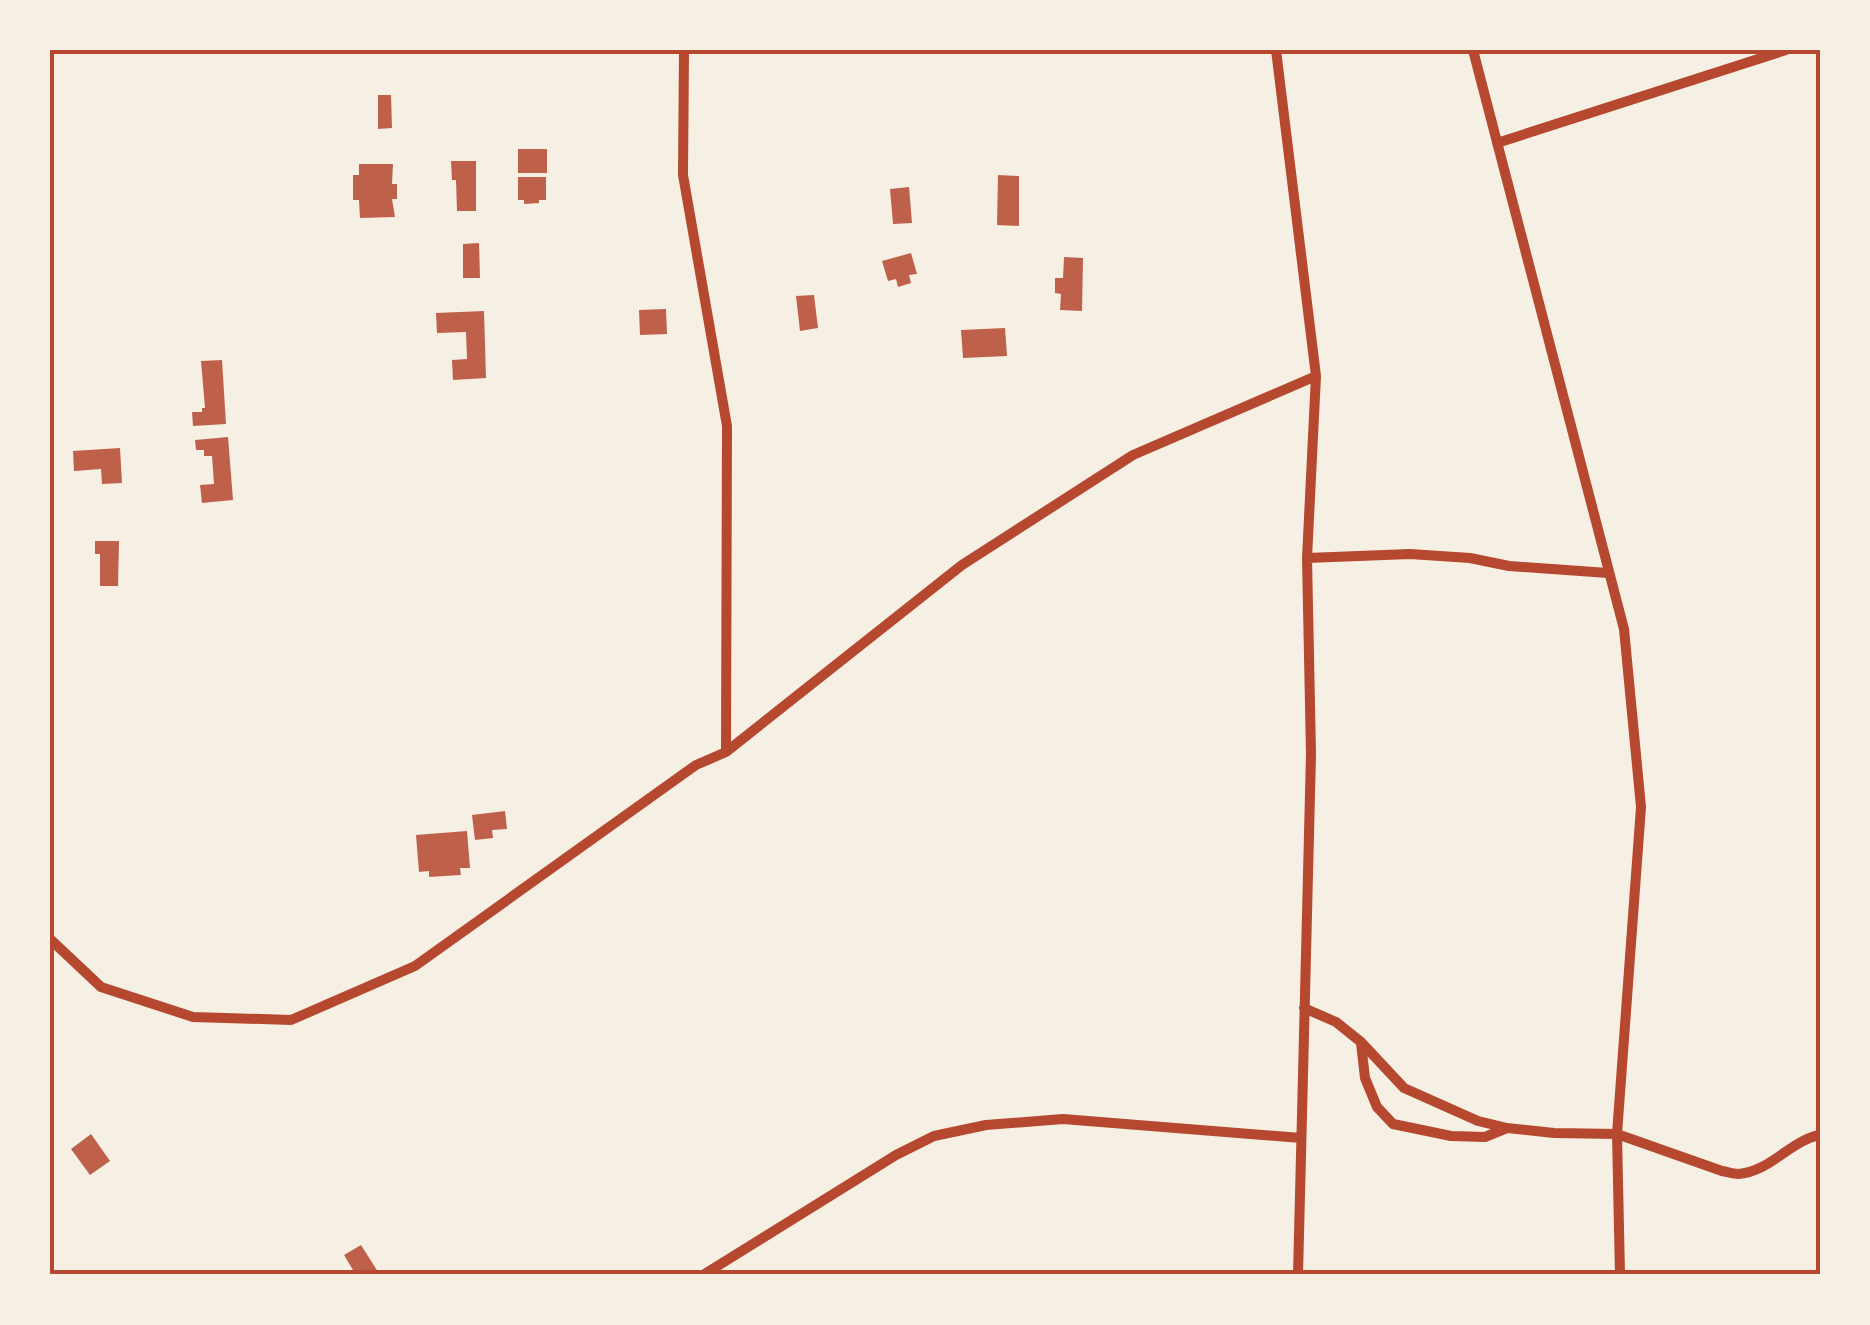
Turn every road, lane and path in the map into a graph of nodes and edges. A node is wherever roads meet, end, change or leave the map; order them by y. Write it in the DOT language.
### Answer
graph roads {
  1 [pos="684,50"];
  2 [pos="1276,50"];
  3 [pos="1474,50"];
  4 [pos="1786,50"];
  5 [pos="1497,143"];
  6 [pos="1316,376"];
  7 [pos="1307,558"];
  8 [pos="1608,573"];
  9 [pos="726,752"];
  10 [pos="50,940"];
  11 [pos="1304,1008"];
  12 [pos="1361,1042"];
  13 [pos="1507,1128"];
  14 [pos="1617,1134"];
  15 [pos="1820,1135"];
  16 [pos="1301,1138"];
  17 [pos="703,1275"];
  18 [pos="1298,1275"];
  19 [pos="1620,1275"];
  1 -- 9 [label="street"];
  2 -- 6 [label="street"];
  3 -- 5 [label="street"];
  4 -- 5 [label="street"];
  5 -- 8 [label="street"];
  6 -- 7 [label="street"];
  6 -- 9 [label="street"];
  7 -- 8 [label="street"];
  7 -- 11 [label="street"];
  8 -- 14 [label="street"];
  9 -- 10 [label="street"];
  11 -- 12 [label="street"];
  11 -- 16 [label="street"];
  12 -- 13 [label="street"];
  12 -- 13 [label="street"];
  13 -- 14 [label="street"];
  14 -- 15 [label="street"];
  14 -- 19 [label="street"];
  16 -- 17 [label="street"];
  16 -- 18 [label="street"];
}
